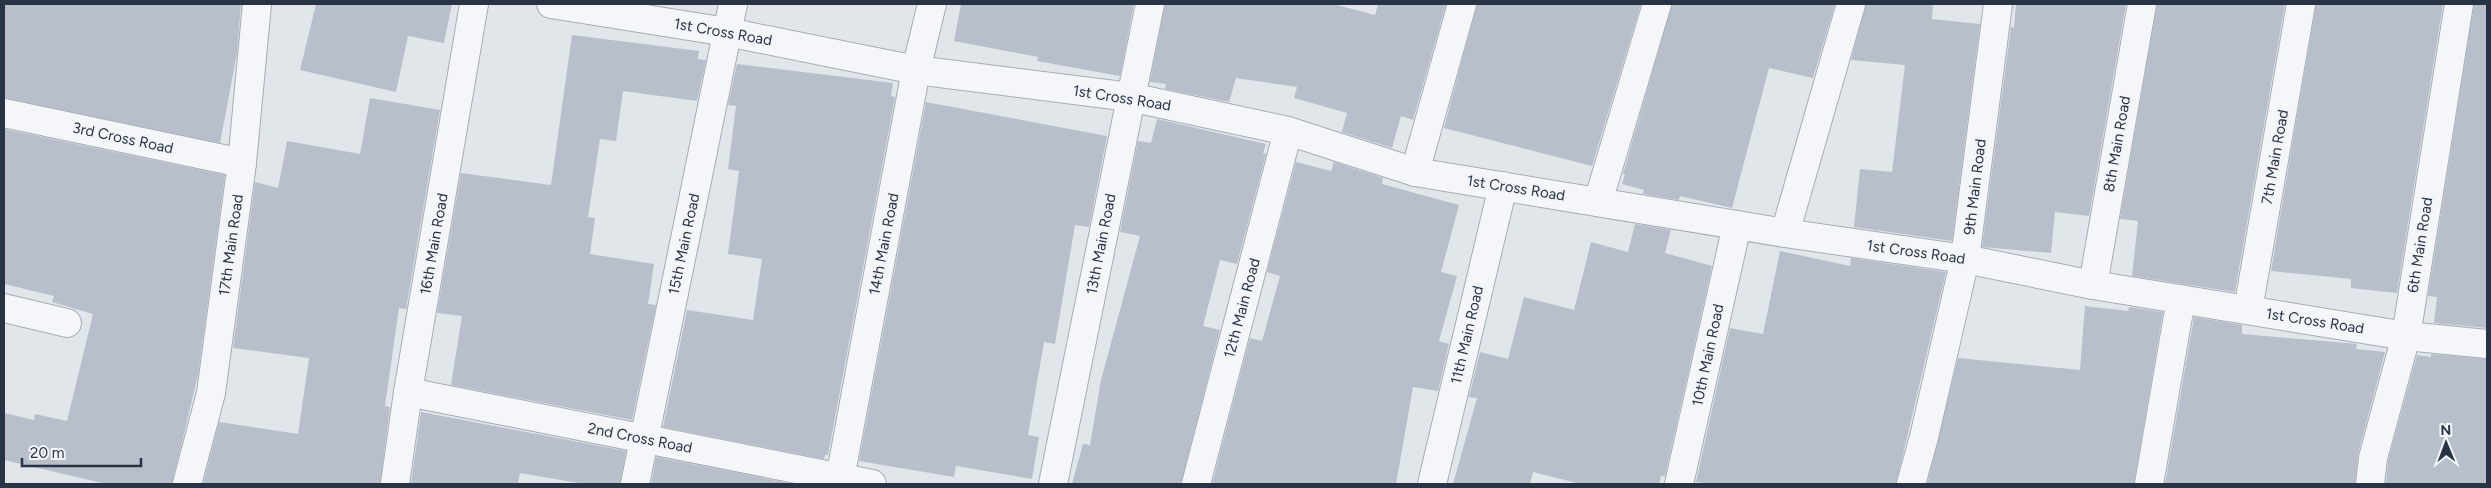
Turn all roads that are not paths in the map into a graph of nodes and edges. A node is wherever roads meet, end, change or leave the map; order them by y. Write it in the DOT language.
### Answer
graph roads {
  1 [pos="257,4"];
  2 [pos="474,4"];
  3 [pos="551,4"];
  4 [pos="733,4"];
  5 [pos="932,4"];
  6 [pos="1150,4"];
  7 [pos="1462,4"];
  8 [pos="1657,4"];
  9 [pos="1851,4"];
  10 [pos="1998,4"];
  11 [pos="2142,4"];
  12 [pos="2301,4"];
  13 [pos="2459,4"];
  14 [pos="727,32"];
  15 [pos="916,70"];
  16 [pos="1130,97"];
  17 [pos="4,113"];
  18 [pos="1288,131"];
  19 [pos="242,163"];
  20 [pos="1415,172"];
  21 [pos="1503,186"];
  22 [pos="1598,202"];
  23 [pos="1737,225"];
  24 [pos="1784,233"];
  25 [pos="1965,259"];
  26 [pos="2093,285"];
  27 [pos="2181,299"];
  28 [pos="4,308"];
  29 [pos="2248,310"];
  30 [pos="67,323"];
  31 [pos="2406,336"];
  32 [pos="2487,344"];
  33 [pos="408,392"];
  34 [pos="644,439"];
  35 [pos="840,481"];
  36 [pos="187,484"];
  37 [pos="396,484"];
  38 [pos="635,484"];
  39 [pos="872,484"];
  40 [pos="1053,484"];
  41 [pos="1196,484"];
  42 [pos="1432,484"];
  43 [pos="1680,484"];
  44 [pos="1911,484"];
  45 [pos="2149,484"];
  46 [pos="2370,484"];
  1 -- 19 [label="street, 17th Main Road"];
  2 -- 33 [label="street, 16th Main Road"];
  3 -- 14 [label="street, 1st Cross Road"];
  4 -- 14 [label="street, 15th Main Road"];
  5 -- 15 [label="street, 14th Main Road"];
  6 -- 16 [label="street, 13th Main Road"];
  7 -- 20 [label="street"];
  8 -- 22 [label="street"];
  9 -- 24 [label="street"];
  10 -- 25 [label="street, 9th Main Road"];
  11 -- 26 [label="street, 8th Main Road"];
  12 -- 29 [label="street, 7th Main Road"];
  13 -- 31 [label="street, 6th Main Road"];
  14 -- 15 [label="street, 1st Cross Road"];
  14 -- 34 [label="street, 15th Main Road"];
  15 -- 16 [label="street, 1st Cross Road"];
  15 -- 35 [label="street, 14th Main Road"];
  16 -- 18 [label="street, 1st Cross Road"];
  16 -- 40 [label="street, 13th Main Road"];
  17 -- 19 [label="street, 3rd Cross Road"];
  18 -- 20 [label="street, 1st Cross Road"];
  18 -- 41 [label="street, 12th Main Road"];
  19 -- 36 [label="street, 17th Main Road"];
  20 -- 21 [label="street, 1st Cross Road"];
  21 -- 22 [label="street, 1st Cross Road"];
  21 -- 42 [label="street, 11th Main Road"];
  22 -- 23 [label="street, 1st Cross Road"];
  23 -- 24 [label="street, 1st Cross Road"];
  23 -- 43 [label="street, 10th Main Road"];
  24 -- 25 [label="street, 1st Cross Road"];
  25 -- 26 [label="street, 1st Cross Road"];
  25 -- 44 [label="street, 9th Main Road"];
  26 -- 27 [label="street, 1st Cross Road"];
  27 -- 29 [label="street, 1st Cross Road"];
  27 -- 45 [label="street"];
  28 -- 30 [label="street"];
  29 -- 31 [label="street, 1st Cross Road"];
  31 -- 32 [label="street, 1st Cross Road"];
  31 -- 46 [label="street, 6th Main Road"];
  33 -- 34 [label="street, 2nd Cross Road"];
  33 -- 37 [label="street, 16th Main Road"];
  34 -- 35 [label="street, 2nd Cross Road"];
  34 -- 38 [label="street, 15th Main Road"];
  35 -- 39 [label="street, 2nd Cross Road"];
}
